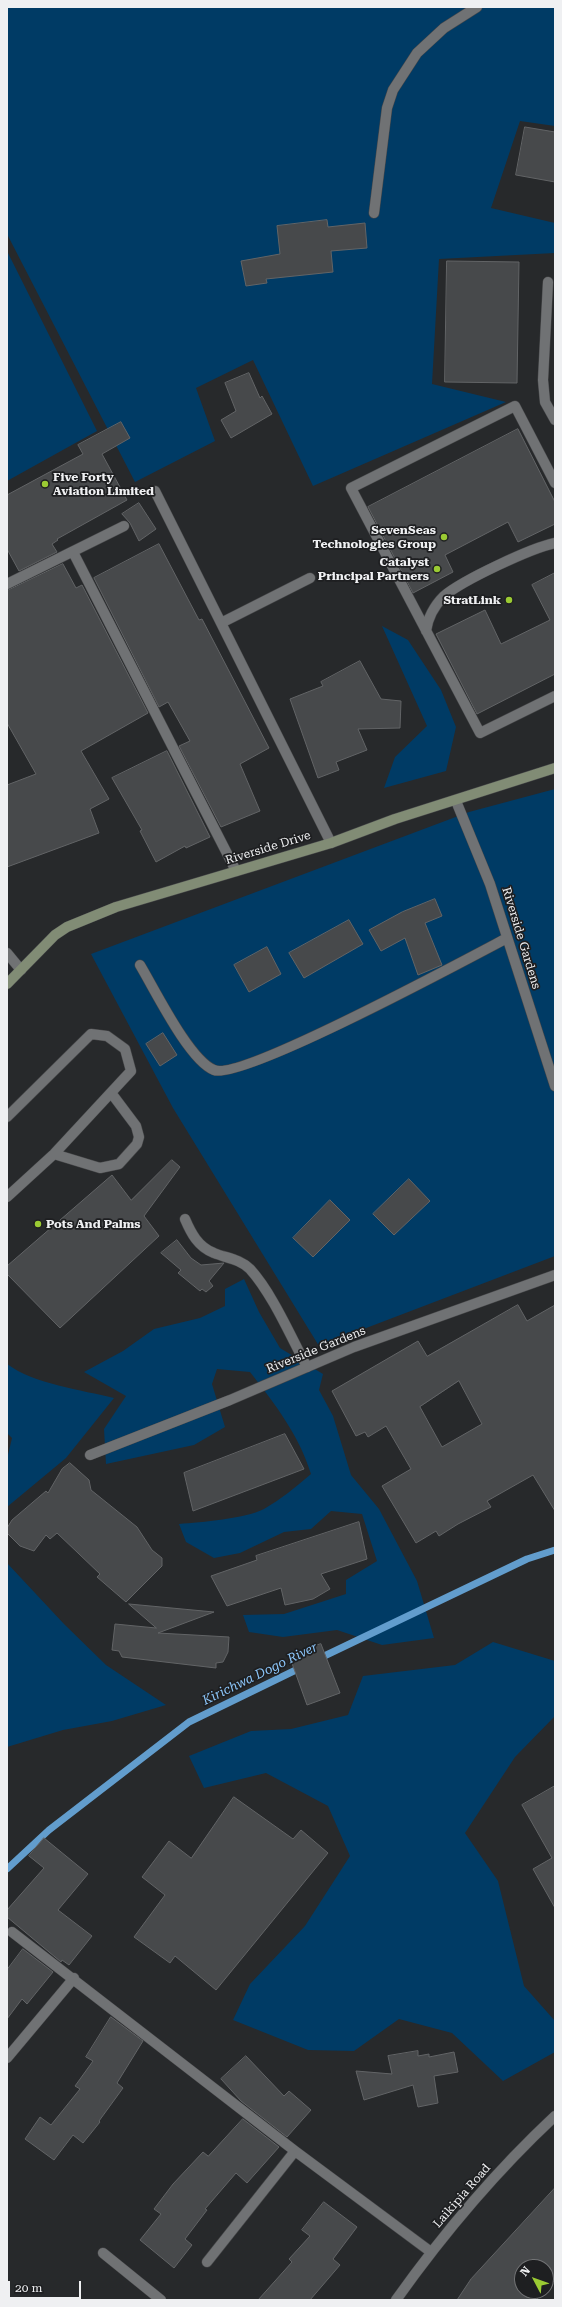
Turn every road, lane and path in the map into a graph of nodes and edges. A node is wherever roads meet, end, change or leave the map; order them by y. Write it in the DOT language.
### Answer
graph roads {
  1 [pos="477,7"];
  2 [pos="374,213"];
  3 [pos="548,282"];
  4 [pos="555,420"];
  5 [pos="555,483"];
  6 [pos="155,491"];
  7 [pos="124,526"];
  8 [pos="555,542"];
  9 [pos="73,552"];
  10 [pos="310,578"];
  11 [pos="7,584"];
  12 [pos="221,623"];
  13 [pos="426,631"];
  14 [pos="555,696"];
  15 [pos="555,768"];
  16 [pos="456,801"];
  17 [pos="331,842"];
  18 [pos="236,871"];
  19 [pos="507,938"];
  20 [pos="7,953"];
  21 [pos="140,965"];
  22 [pos="21,970"];
  23 [pos="7,984"];
  24 [pos="555,1086"];
  25 [pos="112,1094"];
  26 [pos="7,1117"];
  27 [pos="54,1154"];
  28 [pos="7,1197"];
  29 [pos="185,1219"];
  30 [pos="555,1275"];
  31 [pos="307,1366"];
  32 [pos="90,1455"];
  33 [pos="12,1932"];
  34 [pos="74,1978"];
  35 [pos="7,2058"];
  36 [pos="555,2116"];
  37 [pos="294,2151"];
  38 [pos="431,2252"];
  39 [pos="103,2253"];
  40 [pos="207,2262"];
  41 [pos="161,2300"];
  42 [pos="396,2300"];
  1 -- 2 [label="street"];
  3 -- 4 [label="street"];
  5 -- 13 [label="street"];
  6 -- 12 [label="street"];
  7 -- 9 [label="street"];
  8 -- 13 [label="street"];
  9 -- 11 [label="street"];
  9 -- 18 [label="street"];
  10 -- 12 [label="street"];
  12 -- 17 [label="street"];
  13 -- 14 [label="street"];
  15 -- 16 [label="street, Riverside Drive"];
  16 -- 17 [label="street, Riverside Drive"];
  16 -- 19 [label="street, Riverside Gardens"];
  17 -- 18 [label="street, Riverside Drive"];
  18 -- 22 [label="street, Riverside Drive"];
  19 -- 21 [label="street"];
  19 -- 24 [label="street, Riverside Gardens"];
  20 -- 22 [label="street"];
  22 -- 23 [label="street, Riverside Drive"];
  25 -- 26 [label="street"];
  25 -- 27 [label="street"];
  25 -- 27 [label="street"];
  27 -- 28 [label="street"];
  29 -- 31 [label="street"];
  30 -- 31 [label="street, Riverside Gardens"];
  31 -- 32 [label="street, Riverside Gardens"];
  33 -- 34 [label="street"];
  34 -- 35 [label="street"];
  34 -- 37 [label="street"];
  36 -- 38 [label="street, Laikipia Road"];
  37 -- 38 [label="street"];
  37 -- 40 [label="street"];
  38 -- 42 [label="street, Laikipia Road"];
  39 -- 41 [label="street"];
}
